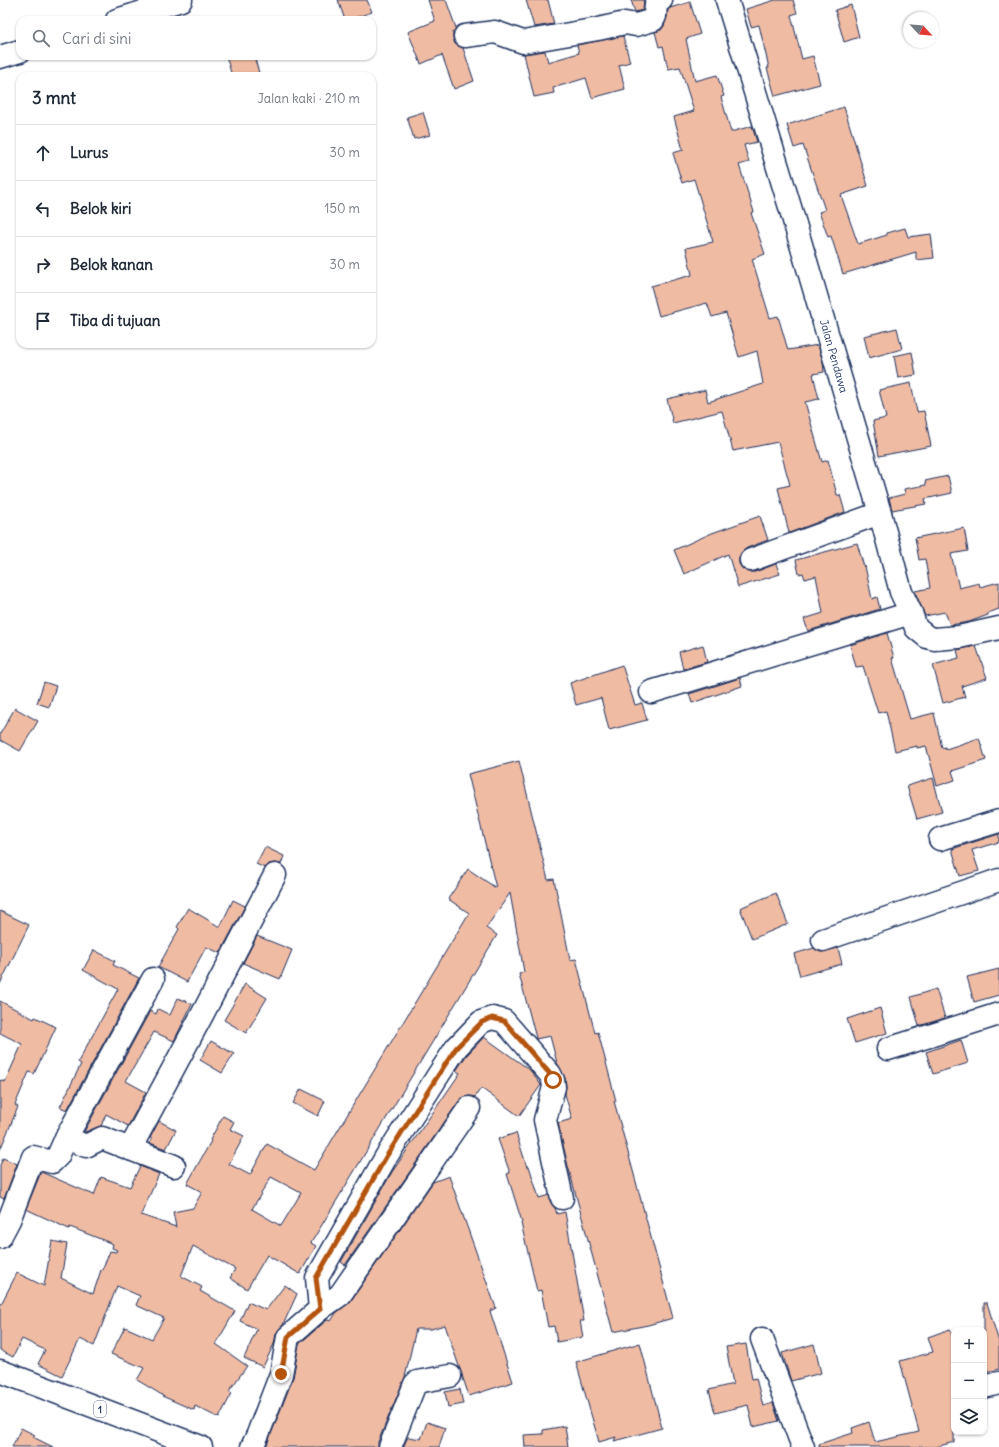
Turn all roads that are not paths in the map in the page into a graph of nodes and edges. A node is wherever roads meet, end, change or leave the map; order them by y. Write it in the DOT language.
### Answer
graph roads {
  1 [pos="181,0"];
  2 [pos="661,0"];
  3 [pos="727,0"];
  4 [pos="143,6"];
  5 [pos="124,16"];
  6 [pos="465,36"];
  7 [pos="16,52"];
  8 [pos="0,57"];
  9 [pos="880,512"];
  10 [pos="751,560"];
  11 [pos="911,613"];
  12 [pos="999,628"];
  13 [pos="651,692"];
  14 [pos="999,821"];
  15 [pos="940,839"];
  16 [pos="275,875"];
  17 [pos="999,880"];
  18 [pos="823,940"];
  19 [pos="153,979"];
  20 [pos="999,1014"];
  21 [pos="888,1049"];
  22 [pos="469,1108"];
  23 [pos="66,1138"];
  24 [pos="130,1149"];
  25 [pos="174,1166"];
  26 [pos="562,1198"];
  27 [pos="3,1224"];
  28 [pos="320,1309"];
  29 [pos="762,1339"];
  30 [pos="0,1371"];
  31 [pos="450,1376"];
  32 [pos="999,1383"];
  33 [pos="987,1386"];
  34 [pos="200,1447"];
  35 [pos="252,1447"];
  36 [pos="390,1447"];
  37 [pos="803,1447"];
  1 -- 4 [label="main road"];
  2 -- 6 [label="main road"];
  3 -- 9 [label="main road, Jalan Pendawa"];
  4 -- 5 [label="main road"];
  7 -- 8 [label="main road"];
  9 -- 10 [label="main road"];
  9 -- 11 [label="main road, Jalan Pendawa"];
  11 -- 12 [label="main road, Jalan Pendawa"];
  11 -- 13 [label="main road"];
  14 -- 15 [label="main road"];
  16 -- 24 [label="main road"];
  17 -- 18 [label="main road"];
  19 -- 23 [label="main road"];
  20 -- 21 [label="main road"];
  22 -- 28 [label="main road"];
  23 -- 24 [label="main road"];
  23 -- 27 [label="main road"];
  24 -- 25 [label="main road"];
  26 -- 28 [label="main road"];
  28 -- 35 [label="main road"];
  29 -- 37 [label="main road"];
  30 -- 34 [label="main road, 1"];
  31 -- 36 [label="main road"];
  32 -- 33 [label="main road"];
}
